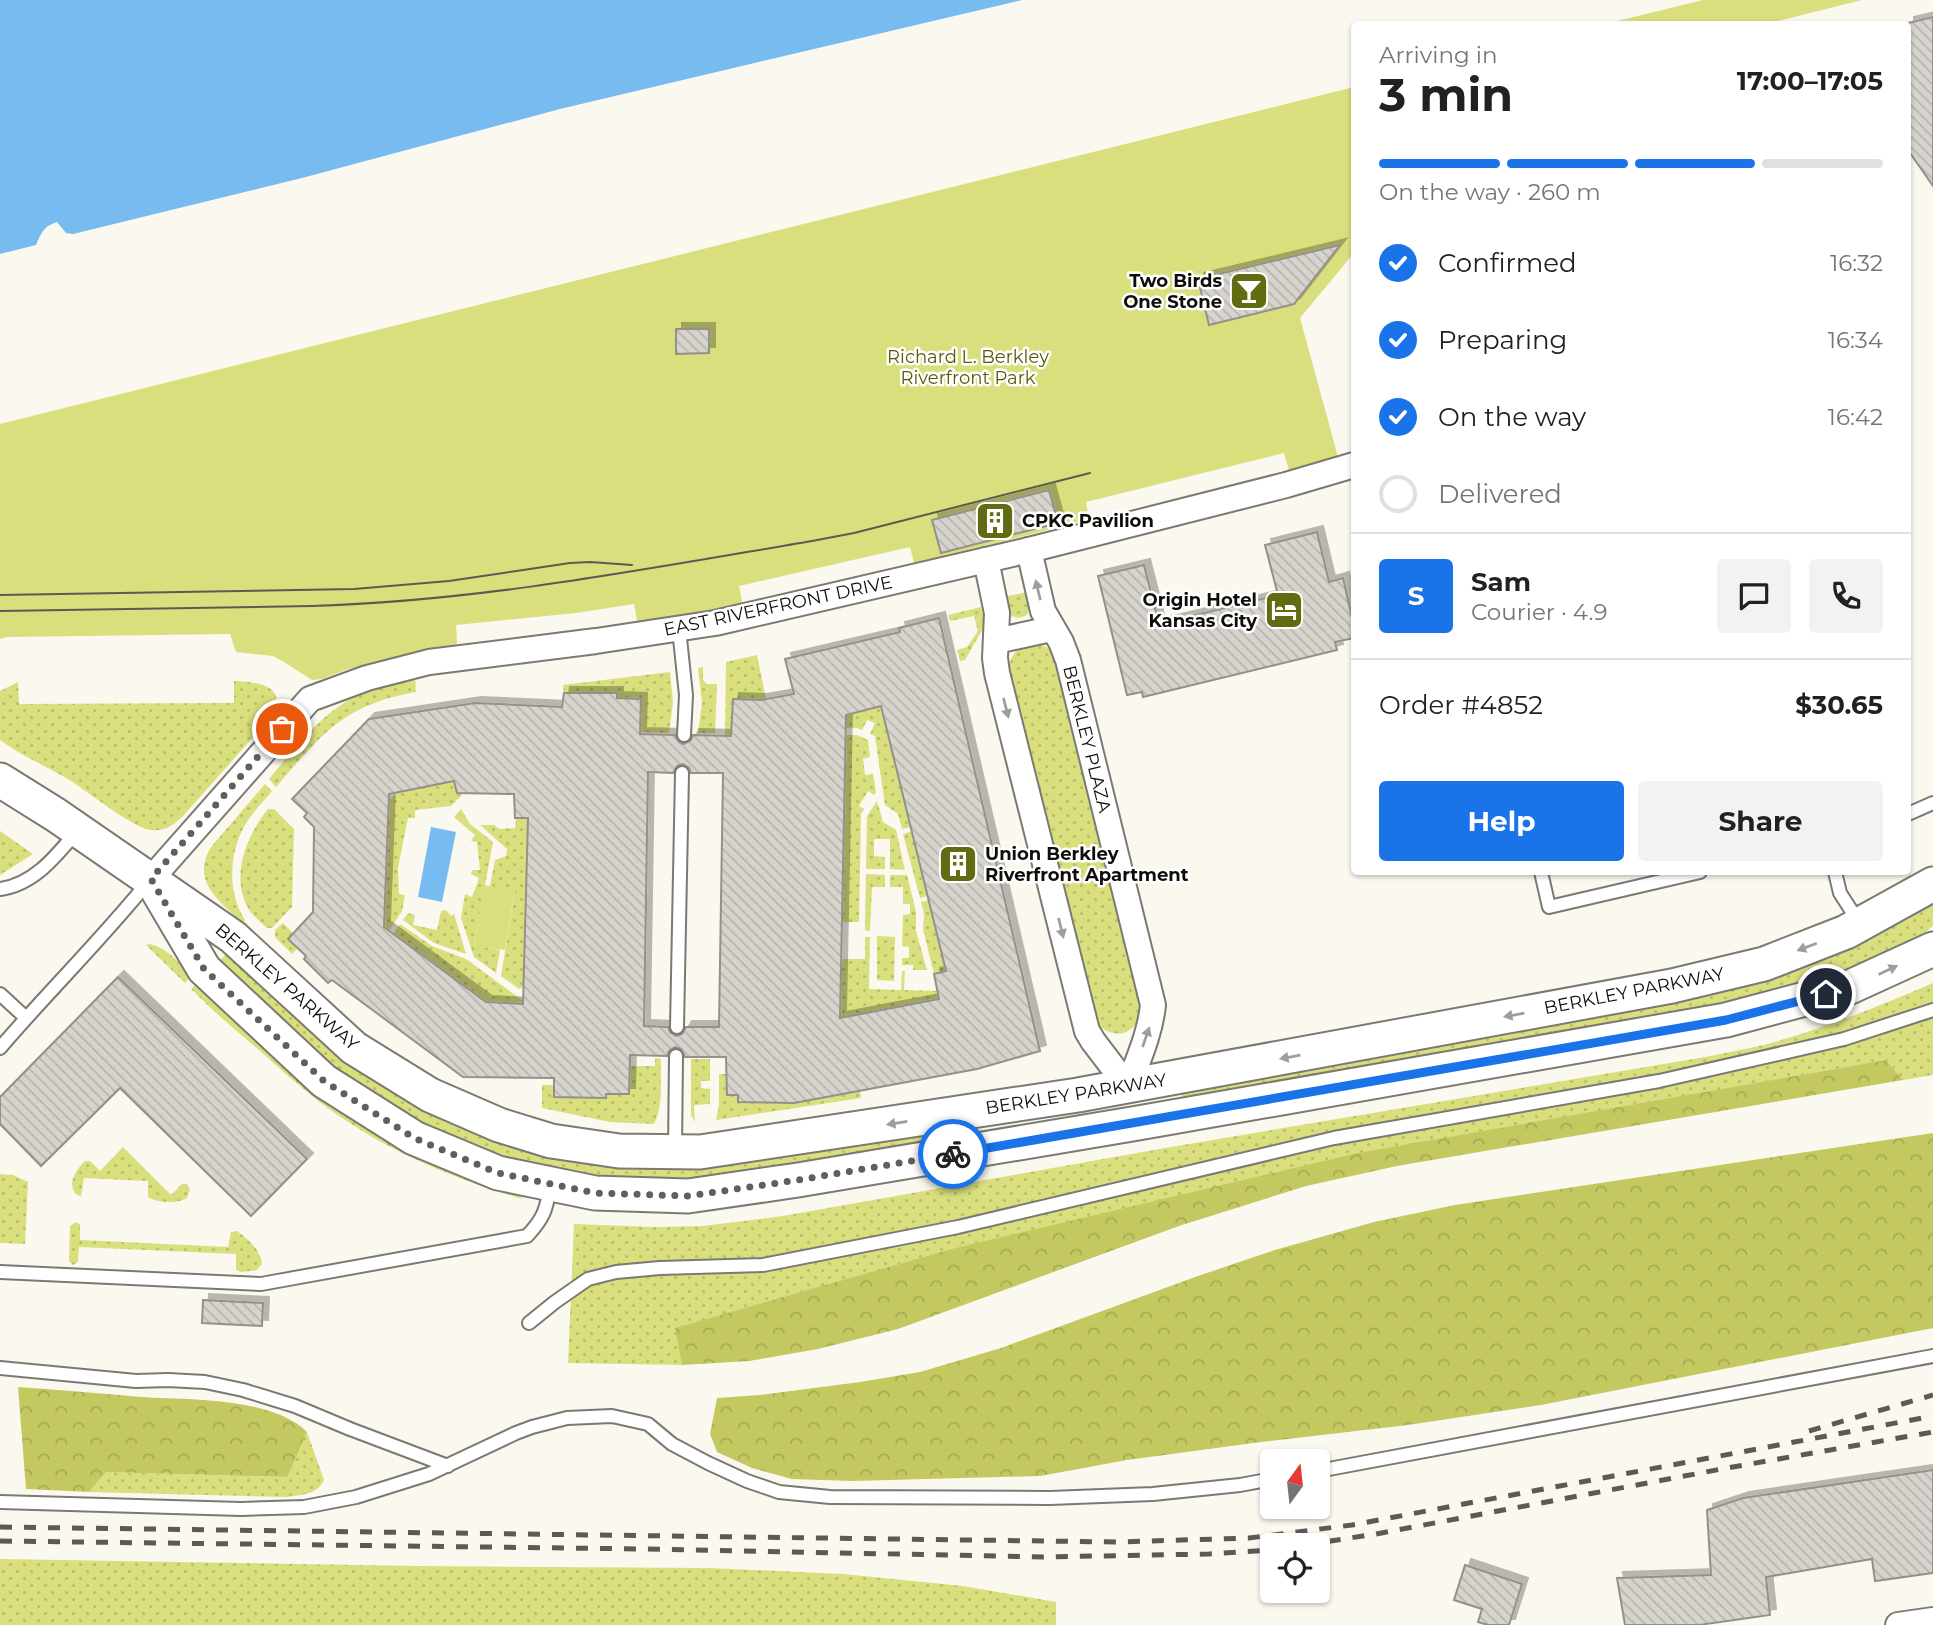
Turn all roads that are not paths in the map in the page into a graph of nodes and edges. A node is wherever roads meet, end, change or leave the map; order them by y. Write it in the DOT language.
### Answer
graph roads {
  1 [pos="1351,466"];
  2 [pos="1029,550"];
  3 [pos="986,561"];
  4 [pos="1051,628"];
  5 [pos="679,629"];
  6 [pos="996,641"];
  7 [pos="684,735"];
  8 [pos="682,773"];
  9 [pos="0,780"];
  10 [pos="1933,803"];
  11 [pos="1911,813"];
  12 [pos="78,830"];
  13 [pos="1542,875"];
  14 [pos="1687,875"];
  15 [pos="1836,875"];
  16 [pos="151,879"];
  17 [pos="1933,884"];
  18 [pos="0,889"];
  19 [pos="1860,925"];
  20 [pos="1933,949"];
  21 [pos="0,994"];
  22 [pos="1933,1010"];
  23 [pos="26,1018"];
  24 [pos="677,1027"];
  25 [pos="0,1048"];
  26 [pos="676,1056"];
  27 [pos="1129,1087"];
  28 [pos="1138,1123"];
  29 [pos="675,1151"];
  30 [pos="551,1184"];
  31 [pos="0,1272"];
  32 [pos="529,1323"];
  33 [pos="1933,1356"];
  34 [pos="0,1368"];
  35 [pos="448,1466"];
  36 [pos="1330,1469"];
  37 [pos="1260,1481"];
  38 [pos="0,1502"];
  39 [pos="1933,1620"];
  40 [pos="1898,1625"];
  1 -- 2 [label="street, EAST RIVERFRONT DRIVE"];
  2 -- 3 [label="street, EAST RIVERFRONT DRIVE"];
  4 -- 2 [label="street, BERKLEY PLAZA, one-way"];
  3 -- 5 [label="street, EAST RIVERFRONT DRIVE"];
  3 -- 6 [label="street"];
  4 -- 6 [label="street"];
  27 -- 4 [label="street, BERKLEY PLAZA, one-way"];
  5 -- 7 [label="lane"];
  5 -- 16 [label="street, EAST RIVERFRONT DRIVE"];
  6 -- 27 [label="street, one-way"];
  8 -- 24 [label="lane"];
  9 -- 12 [label="main road, BERKLEY PARKWAY"];
  10 -- 11 [label="lane"];
  12 -- 16 [label="main road, BERKLEY PARKWAY"];
  12 -- 18 [label="lane"];
  13 -- 14 [label="lane"];
  15 -- 19 [label="lane"];
  16 -- 23 [label="lane"];
  16 -- 29 [label="main road, BERKLEY PARKWAY"];
  16 -- 30 [label="main road, BERKLEY PARKWAY"];
  17 -- 19 [label="main road, BERKLEY PARKWAY"];
  19 -- 27 [label="main road, BERKLEY PARKWAY, one-way"];
  28 -- 20 [label="main road, BERKLEY PARKWAY, one-way"];
  21 -- 23 [label="lane"];
  22 -- 32 [label="lane"];
  23 -- 25 [label="lane"];
  26 -- 29 [label="lane"];
  27 -- 28 [label="street"];
  27 -- 29 [label="main road, BERKLEY PARKWAY, one-way"];
  28 -- 30 [label="main road, BERKLEY PARKWAY"];
  30 -- 31 [label="lane"];
  33 -- 36 [label="lane"];
  34 -- 35 [label="lane"];
  35 -- 37 [label="lane"];
  35 -- 38 [label="lane"];
  39 -- 40 [label="street"];
}
